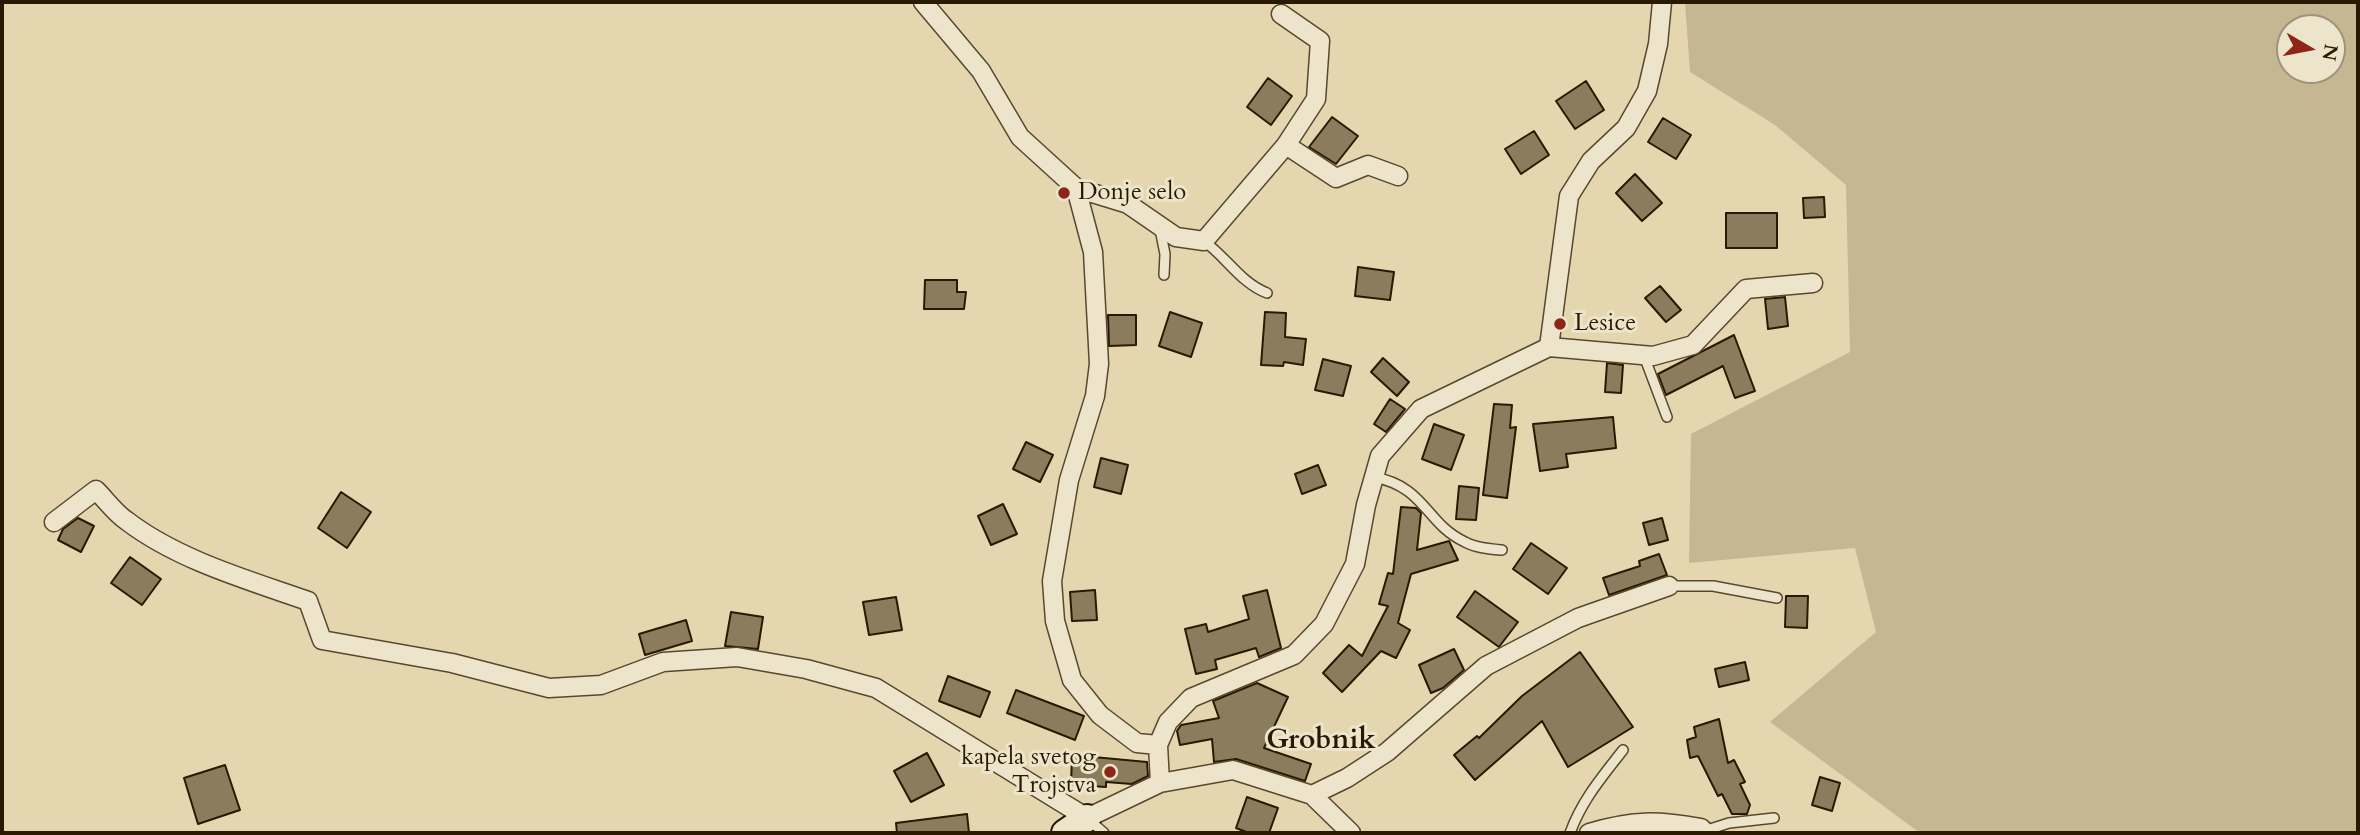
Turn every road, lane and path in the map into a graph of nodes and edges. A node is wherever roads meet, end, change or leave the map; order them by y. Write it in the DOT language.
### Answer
graph roads {
  1 [pos="923,2"];
  2 [pos="1662,2"];
  3 [pos="1281,14"];
  4 [pos="1286,145"];
  5 [pos="1398,176"];
  6 [pos="1076,188"];
  7 [pos="1160,226"];
  8 [pos="1204,242"];
  9 [pos="1164,275"];
  10 [pos="1813,283"];
  11 [pos="1268,293"];
  12 [pos="1549,347"];
  13 [pos="1644,356"];
  14 [pos="1667,417"];
  15 [pos="1374,477"];
  16 [pos="54,522"];
  17 [pos="1502,550"];
  18 [pos="1669,586"];
  19 [pos="1777,598"];
  20 [pos="1158,745"];
  21 [pos="1623,750"];
  22 [pos="1160,783"];
  23 [pos="1312,795"];
  24 [pos="1774,818"];
  25 [pos="1096,825"];
  26 [pos="1705,832"];
  27 [pos="1065,833"];
  28 [pos="1351,833"];
  29 [pos="1570,833"];
  30 [pos="1589,833"];
  1 -- 6 [label="street"];
  2 -- 12 [label="street"];
  3 -- 4 [label="street"];
  4 -- 5 [label="street"];
  4 -- 8 [label="street"];
  6 -- 7 [label="street"];
  6 -- 20 [label="street"];
  7 -- 8 [label="street"];
  7 -- 9 [label="lane"];
  8 -- 11 [label="lane"];
  10 -- 13 [label="street"];
  12 -- 13 [label="street"];
  12 -- 15 [label="street"];
  13 -- 14 [label="lane"];
  15 -- 17 [label="lane"];
  15 -- 20 [label="street"];
  16 -- 25 [label="street"];
  18 -- 19 [label="lane"];
  18 -- 23 [label="street"];
  20 -- 22 [label="street"];
  21 -- 29 [label="lane"];
  22 -- 23 [label="street"];
  22 -- 25 [label="street"];
  23 -- 28 [label="street"];
  24 -- 26 [label="lane"];
  25 -- 27 [label="main road"];
  26 -- 30 [label="street"];
}
